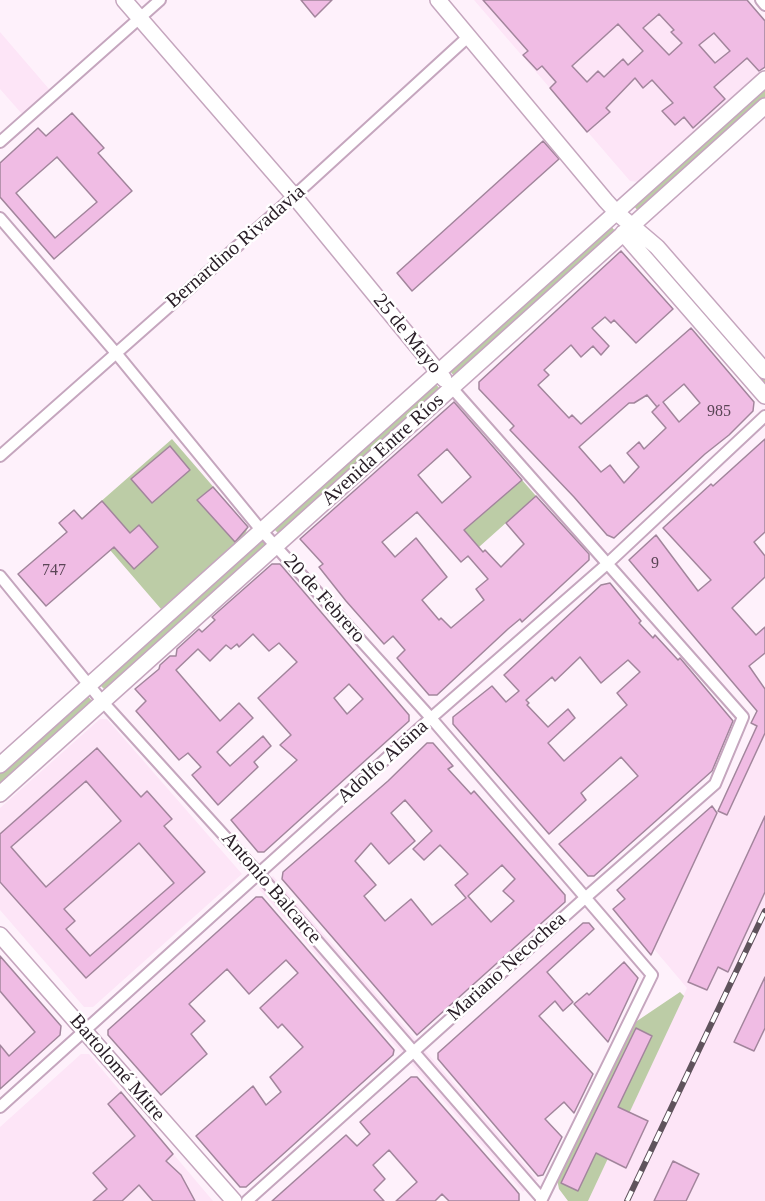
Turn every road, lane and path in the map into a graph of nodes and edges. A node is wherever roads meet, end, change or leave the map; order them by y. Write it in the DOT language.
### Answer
graph roads {
  1 [pos="124,0"];
  2 [pos="160,0"];
  3 [pos="438,0"];
  4 [pos="761,0"];
  5 [pos="765,5"];
  6 [pos="140,18"];
  7 [pos="468,36"];
  8 [pos="765,79"];
  9 [pos="765,106"];
  10 [pos="0,142"];
  11 [pos="294,196"];
  12 [pos="617,213"];
  13 [pos="0,218"];
  14 [pos="628,229"];
  15 [pos="116,353"];
  16 [pos="765,371"];
  17 [pos="438,372"];
  18 [pos="452,388"];
  19 [pos="765,396"];
  20 [pos="765,416"];
  21 [pos="0,456"];
  22 [pos="261,530"];
  23 [pos="275,546"];
  24 [pos="607,564"];
  25 [pos="0,576"];
  26 [pos="89,685"];
  27 [pos="102,701"];
  28 [pos="743,717"];
  29 [pos="431,718"];
  30 [pos="0,765"];
  31 [pos="0,794"];
  32 [pos="260,874"];
  33 [pos="585,898"];
  34 [pos="0,935"];
  35 [pos="85,1031"];
  36 [pos="414,1052"];
  37 [pos="0,1107"];
  38 [pos="542,1200"];
  39 [pos="234,1201"];
  40 [pos="247,1201"];
  1 -- 6 [label="main road, 25 de Mayo"];
  2 -- 6 [label="street"];
  3 -- 7 [label="main road"];
  4 -- 5 [label="street"];
  6 -- 10 [label="street"];
  6 -- 11 [label="main road, 25 de Mayo"];
  7 -- 11 [label="street, Bernardino Rivadavia"];
  7 -- 12 [label="main road"];
  8 -- 12 [label="main road, Avenida Entre Ríos"];
  9 -- 14 [label="main road, Avenida Entre Ríos"];
  11 -- 15 [label="street, Bernardino Rivadavia"];
  11 -- 17 [label="main road, 25 de Mayo"];
  12 -- 14 [label="main road"];
  12 -- 17 [label="main road, Avenida Entre Ríos"];
  13 -- 15 [label="street, 20 de Febrero"];
  14 -- 16 [label="main road"];
  14 -- 18 [label="main road, Avenida Entre Ríos"];
  14 -- 19 [label="main road"];
  15 -- 21 [label="street, Bernardino Rivadavia"];
  15 -- 22 [label="street, 20 de Febrero"];
  17 -- 18 [label="main road, 25 de Mayo"];
  17 -- 22 [label="main road, Avenida Entre Ríos"];
  18 -- 23 [label="main road, Avenida Entre Ríos"];
  18 -- 24 [label="street, 25 de Mayo"];
  20 -- 24 [label="street, Adolfo Alsina"];
  22 -- 23 [label="street, 20 de Febrero"];
  22 -- 26 [label="main road, Avenida Entre Ríos"];
  23 -- 27 [label="main road, Avenida Entre Ríos"];
  23 -- 29 [label="street, 20 de Febrero"];
  24 -- 28 [label="street, 25 de Mayo"];
  24 -- 29 [label="street, Adolfo Alsina"];
  25 -- 26 [label="street, Antonio Balcarce"];
  26 -- 27 [label="street, Antonio Balcarce"];
  26 -- 30 [label="main road, Avenida Entre Ríos"];
  27 -- 31 [label="main road, Avenida Entre Ríos"];
  27 -- 32 [label="street, Antonio Balcarce"];
  28 -- 33 [label="street, Mariano Necochea"];
  29 -- 32 [label="street, Adolfo Alsina"];
  29 -- 33 [label="street, 20 de Febrero"];
  32 -- 35 [label="street, Adolfo Alsina"];
  32 -- 36 [label="street, Antonio Balcarce"];
  33 -- 36 [label="street, Mariano Necochea"];
  33 -- 38 [label="street, 20 de Febrero"];
  34 -- 35 [label="main road, Bartolomé Mitre"];
  35 -- 37 [label="street, Adolfo Alsina"];
  35 -- 39 [label="main road, Bartolomé Mitre"];
  36 -- 38 [label="street, Antonio Balcarce"];
  36 -- 40 [label="street, Mariano Necochea"];
}
